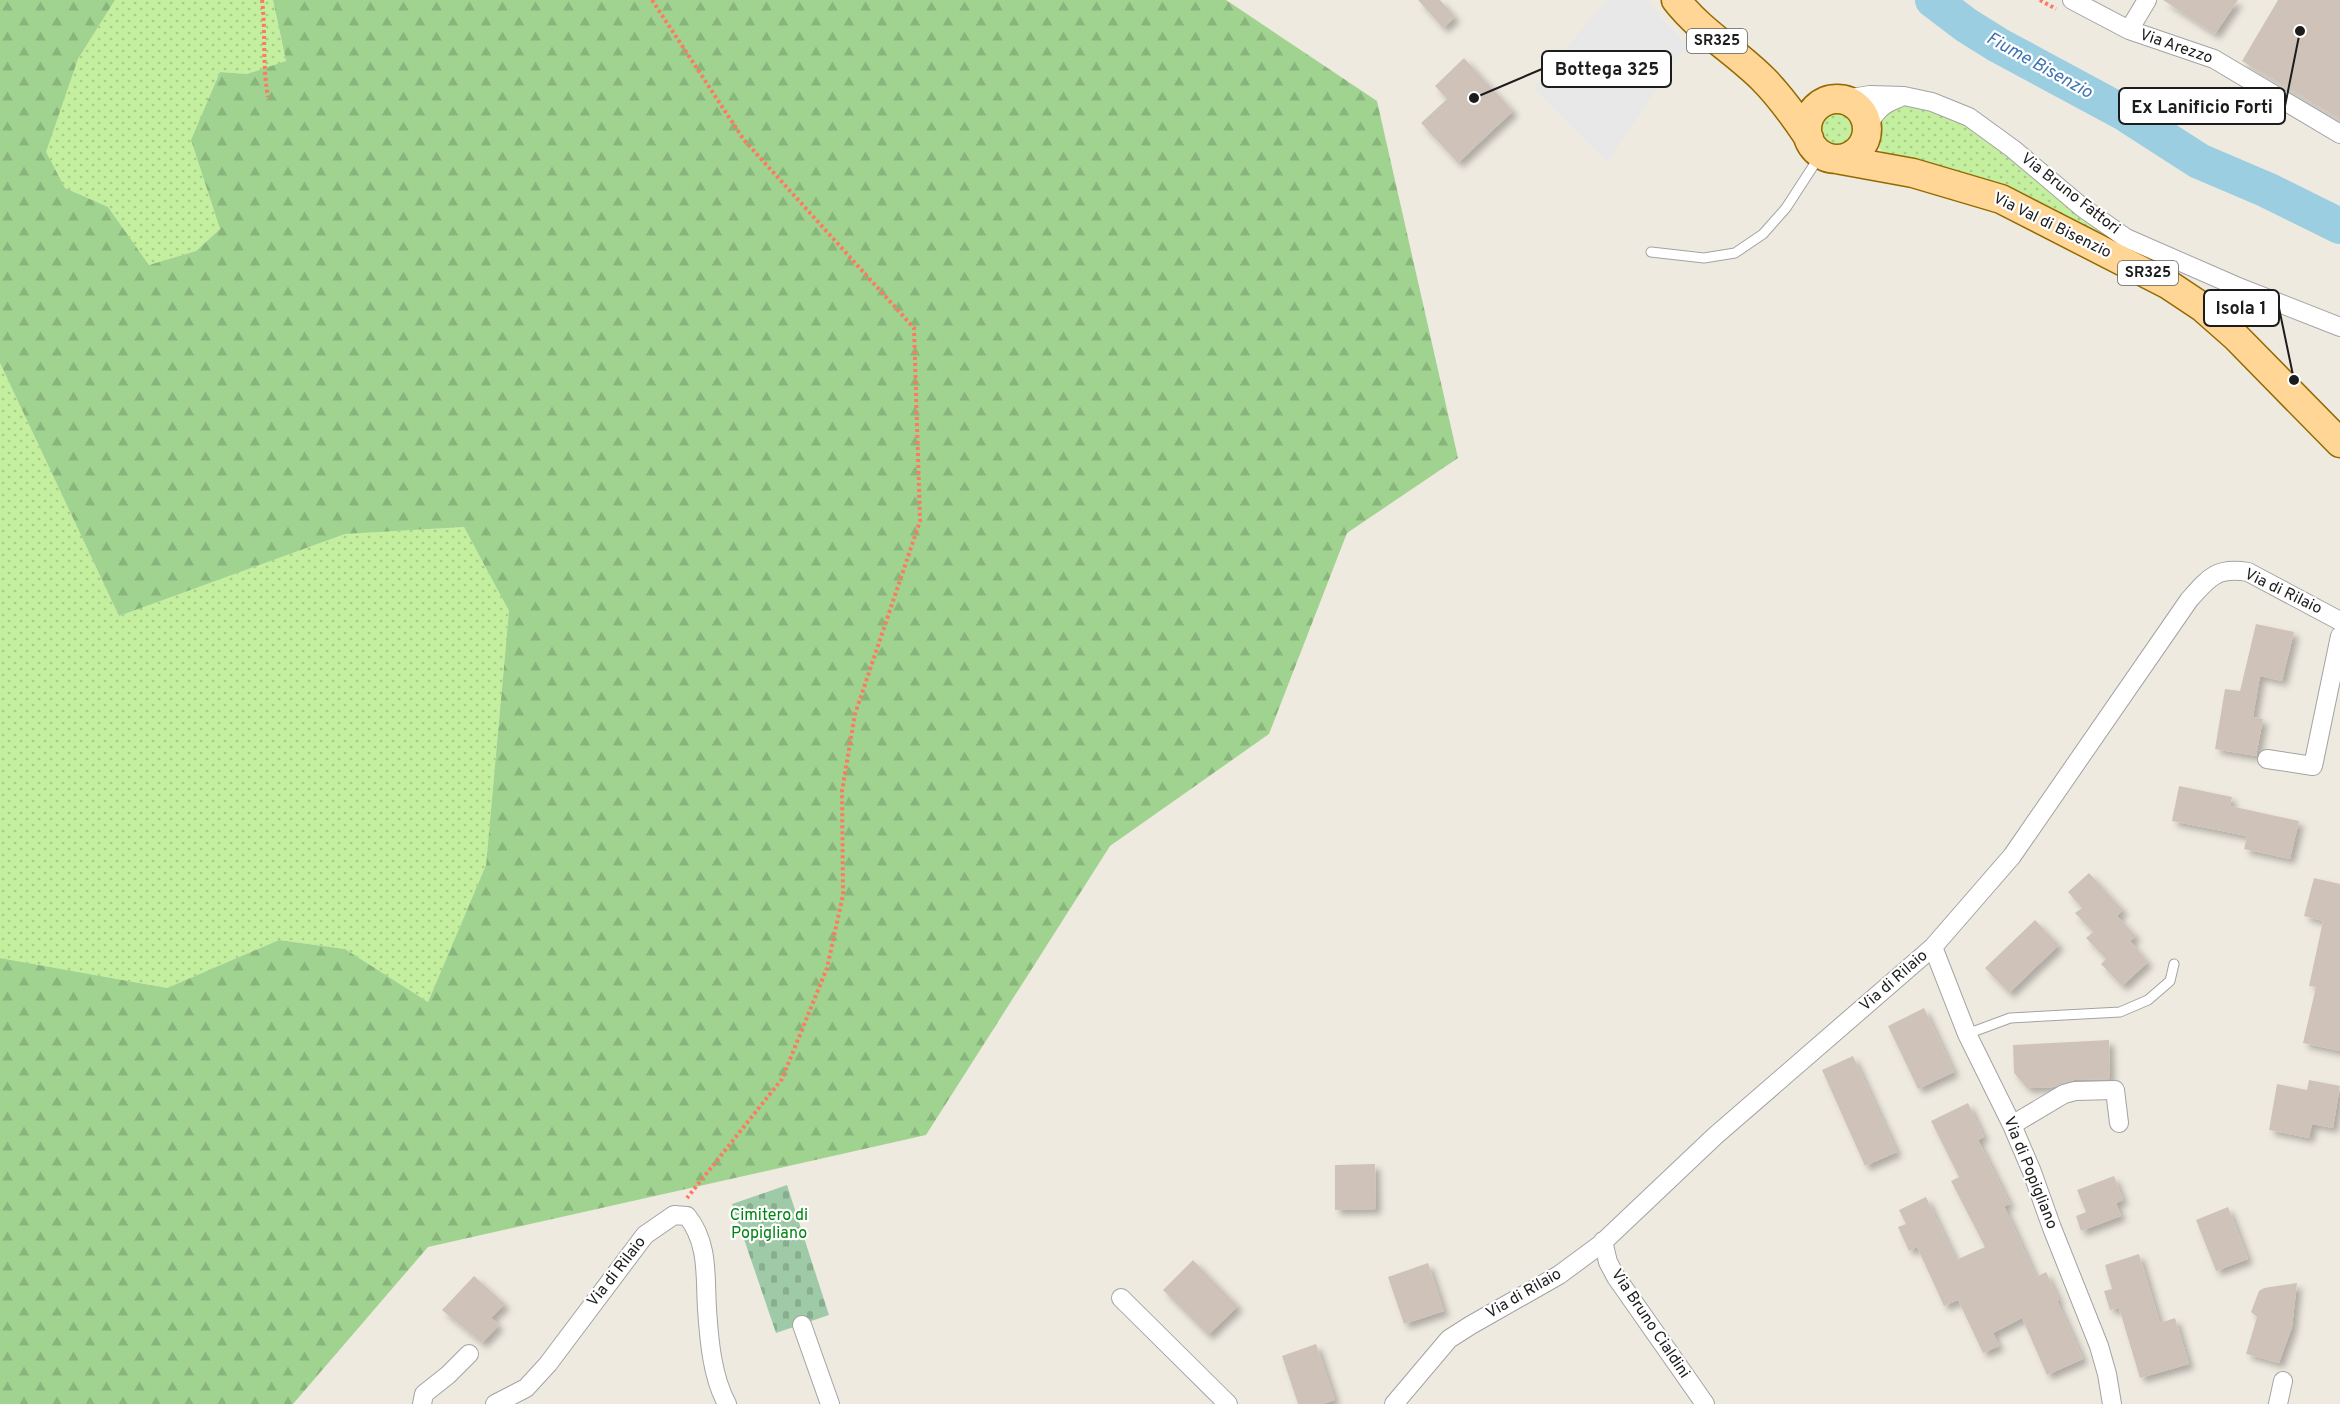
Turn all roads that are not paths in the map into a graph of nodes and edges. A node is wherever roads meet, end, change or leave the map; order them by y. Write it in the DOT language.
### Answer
graph roads {
  1 [pos="1676,0"];
  2 [pos="2072,0"];
  3 [pos="2147,0"];
  4 [pos="2129,30"];
  5 [pos="1762,78"];
  6 [pos="1904,96"];
  7 [pos="1838,99"];
  8 [pos="1867,131"];
  9 [pos="2340,134"];
  10 [pos="1822,150"];
  11 [pos="1913,173"];
  12 [pos="1651,252"];
  13 [pos="2340,327"];
  14 [pos="2340,443"];
  15 [pos="2340,621"];
  16 [pos="2340,636"];
  17 [pos="2267,759"];
  18 [pos="1933,947"];
  19 [pos="2174,964"];
  20 [pos="1967,1034"];
  21 [pos="2119,1124"];
  22 [pos="2012,1125"];
  23 [pos="1603,1241"];
  24 [pos="1120,1298"];
  25 [pos="802,1324"];
  26 [pos="469,1354"];
  27 [pos="2283,1381"];
  28 [pos="422,1404"];
  29 [pos="495,1404"];
  30 [pos="727,1404"];
  31 [pos="830,1404"];
  32 [pos="1228,1404"];
  33 [pos="1394,1404"];
  34 [pos="1705,1404"];
  35 [pos="2112,1404"];
  36 [pos="2278,1404"];
  1 -- 5 [label="main road, SR325"];
  2 -- 4 [label="street, Via Arezzo"];
  3 -- 4 [label="street"];
  4 -- 9 [label="street, Via Arezzo"];
  5 -- 7 [label="main road, SR325"];
  5 -- 10 [label="main road, SR325"];
  6 -- 7 [label="street, Via Bruno Fattori"];
  6 -- 8 [label="street"];
  6 -- 13 [label="street, Via Bruno Fattori"];
  7 -- 8 [label="main road, SR325"];
  7 -- 10 [label="main road"];
  8 -- 10 [label="main road"];
  8 -- 11 [label="main road, SR325"];
  10 -- 11 [label="main road, SR325"];
  10 -- 12 [label="lane"];
  11 -- 14 [label="main road, Via Val di Bisenzio / SR325"];
  15 -- 18 [label="street, Via di Rilaio"];
  16 -- 17 [label="street"];
  18 -- 20 [label="street, Via di Popigliano"];
  18 -- 23 [label="street, Via di Rilaio"];
  19 -- 20 [label="lane"];
  20 -- 22 [label="street, Via di Popigliano"];
  21 -- 22 [label="street"];
  22 -- 35 [label="street, Via di Popigliano"];
  23 -- 33 [label="street, Via di Rilaio"];
  23 -- 34 [label="street, Via Bruno Cialdini"];
  24 -- 32 [label="street"];
  25 -- 31 [label="street"];
  26 -- 28 [label="street"];
  27 -- 36 [label="street"];
  29 -- 30 [label="street, Via di Rilaio"];
}
